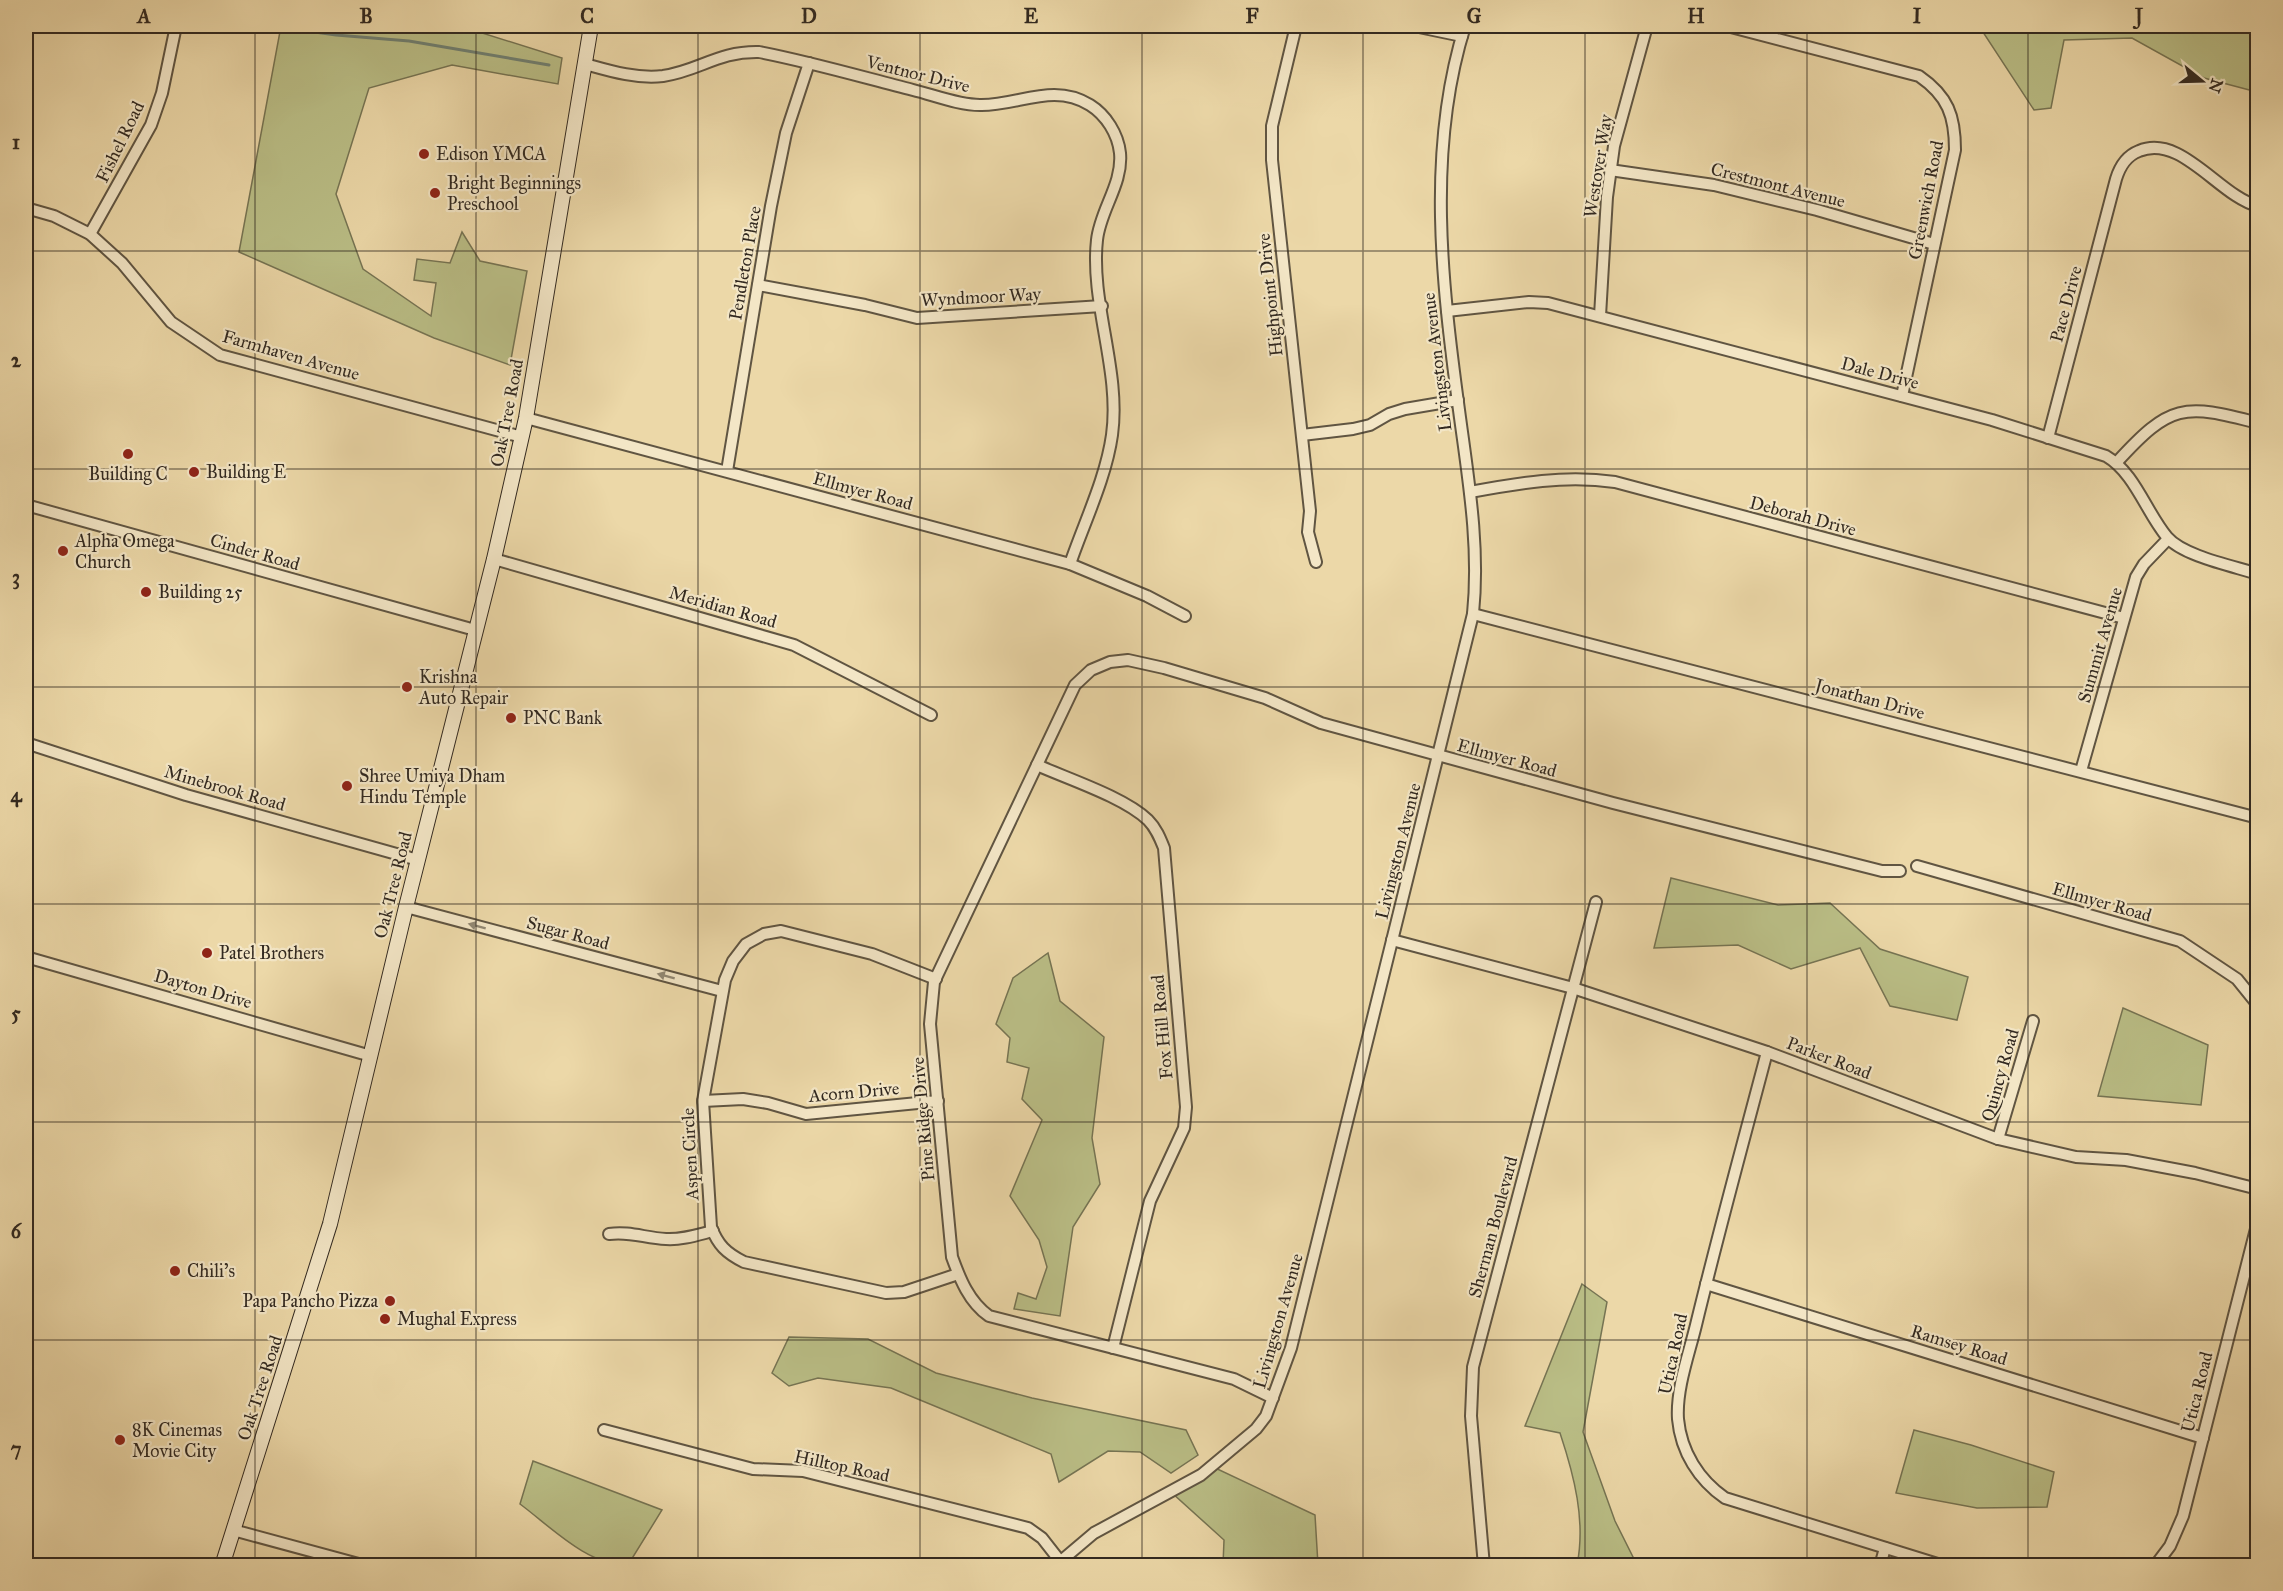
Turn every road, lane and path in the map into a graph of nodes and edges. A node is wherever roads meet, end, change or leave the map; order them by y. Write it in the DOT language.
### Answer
graph roads {
  1 [pos="176,26"];
  2 [pos="591,26"];
  3 [pos="1296,26"];
  4 [pos="1414,26"];
  5 [pos="1647,26"];
  6 [pos="1727,26"];
  7 [pos="1463,31"];
  8 [pos="809,63"];
  9 [pos="585,64"];
  10 [pos="1610,170"];
  11 [pos="2258,206"];
  12 [pos="26,208"];
  13 [pos="90,234"];
  14 [pos="1934,244"];
  15 [pos="758,285"];
  16 [pos="1102,306"];
  17 [pos="1447,312"];
  18 [pos="1600,316"];
  19 [pos="1902,396"];
  20 [pos="1458,400"];
  21 [pos="526,418"];
  22 [pos="2258,423"];
  23 [pos="1302,435"];
  24 [pos="522,437"];
  25 [pos="2048,438"];
  26 [pos="2117,462"];
  27 [pos="727,471"];
  28 [pos="1470,492"];
  29 [pos="26,505"];
  30 [pos="2168,539"];
  31 [pos="494,559"];
  32 [pos="1316,562"];
  33 [pos="1070,564"];
  34 [pos="2258,574"];
  35 [pos="1473,614"];
  36 [pos="1185,616"];
  37 [pos="2124,618"];
  38 [pos="475,630"];
  39 [pos="1110,662"];
  40 [pos="931,715"];
  41 [pos="26,742"];
  42 [pos="1438,756"];
  43 [pos="1037,765"];
  44 [pos="2081,771"];
  45 [pos="2258,818"];
  46 [pos="417,860"];
  47 [pos="1917,866"];
  48 [pos="1900,871"];
  49 [pos="1596,902"];
  50 [pos="406,907"];
  51 [pos="1392,940"];
  52 [pos="26,957"];
  53 [pos="936,979"];
  54 [pos="1573,988"];
  55 [pos="722,992"];
  56 [pos="2258,1005"];
  57 [pos="2033,1021"];
  58 [pos="1767,1052"];
  59 [pos="371,1056"];
  60 [pos="703,1101"];
  61 [pos="938,1101"];
  62 [pos="1998,1139"];
  63 [pos="2258,1189"];
  64 [pos="2258,1221"];
  65 [pos="713,1231"];
  66 [pos="609,1234"];
  67 [pos="958,1274"];
  68 [pos="1706,1284"];
  69 [pos="1113,1348"];
  70 [pos="1273,1398"];
  71 [pos="604,1430"];
  72 [pos="2203,1438"];
  73 [pos="233,1530"];
  74 [pos="1885,1548"];
  75 [pos="348,1563"];
  76 [pos="1058,1563"];
  77 [pos="222,1566"];
  78 [pos="366,1566"];
  79 [pos="1484,1566"];
  80 [pos="1880,1566"];
  81 [pos="1944,1566"];
  82 [pos="2155,1566"];
  1 -- 13 [label="street, Fishel Road"];
  2 -- 9 [label="main road, Oak Tree Road"];
  3 -- 23 [label="street, Highpoint Drive"];
  4 -- 7 [label="street"];
  5 -- 10 [label="street, Westover Way"];
  6 -- 14 [label="street, Greenwich Road"];
  7 -- 17 [label="street, Livingston Avenue"];
  8 -- 9 [label="street, Ventnor Drive"];
  8 -- 15 [label="street, Pendleton Place"];
  8 -- 16 [label="street, Ventnor Drive"];
  9 -- 21 [label="main road, Oak Tree Road"];
  10 -- 14 [label="street, Crestmont Avenue"];
  10 -- 18 [label="street, Westover Way"];
  11 -- 25 [label="street, Pace Drive"];
  12 -- 13 [label="street, Farmhaven Avenue"];
  13 -- 24 [label="street, Farmhaven Avenue"];
  14 -- 19 [label="street, Greenwich Road"];
  15 -- 16 [label="street, Wyndmoor Way"];
  15 -- 27 [label="street, Pendleton Place"];
  16 -- 33 [label="street, Ventnor Drive"];
  17 -- 18 [label="street, Dale Drive"];
  17 -- 20 [label="street, Livingston Avenue"];
  18 -- 19 [label="street, Dale Drive"];
  19 -- 25 [label="street, Dale Drive"];
  20 -- 23 [label="street"];
  20 -- 28 [label="street, Livingston Avenue"];
  21 -- 24 [label="main road, Oak Tree Road"];
  21 -- 27 [label="street, Ellmyer Road"];
  22 -- 26 [label="street"];
  23 -- 32 [label="street, Highpoint Drive"];
  24 -- 31 [label="main road, Oak Tree Road"];
  25 -- 26 [label="street, Dale Drive"];
  26 -- 30 [label="street"];
  27 -- 33 [label="street, Ellmyer Road"];
  28 -- 35 [label="street, Livingston Avenue"];
  28 -- 37 [label="street, Deborah Drive"];
  29 -- 38 [label="street, Cinder Road"];
  30 -- 34 [label="street"];
  30 -- 37 [label="street, Summit Avenue"];
  31 -- 38 [label="main road, Oak Tree Road"];
  31 -- 40 [label="street, Meridian Road"];
  33 -- 36 [label="street, Ellmyer Road"];
  35 -- 42 [label="street, Livingston Avenue"];
  35 -- 44 [label="street, Jonathan Drive"];
  37 -- 44 [label="street, Summit Avenue"];
  38 -- 46 [label="main road, Oak Tree Road"];
  39 -- 42 [label="street, Ellmyer Road"];
  39 -- 43 [label="street, Pine Ridge Drive"];
  41 -- 46 [label="street, Minebrook Road"];
  42 -- 48 [label="street, Ellmyer Road"];
  42 -- 51 [label="street, Livingston Avenue"];
  43 -- 53 [label="street, Pine Ridge Drive"];
  43 -- 69 [label="street, Fox Hill Road"];
  44 -- 45 [label="street, Jonathan Drive"];
  46 -- 50 [label="main road, Oak Tree Road"];
  47 -- 56 [label="street, Ellmyer Road"];
  49 -- 54 [label="street, Sherman Boulevard"];
  55 -- 50 [label="street, Sugar Road, one-way"];
  50 -- 59 [label="main road, Oak Tree Road"];
  51 -- 54 [label="street, Parker Road"];
  51 -- 70 [label="street, Livingston Avenue"];
  52 -- 59 [label="street, Dayton Drive"];
  53 -- 55 [label="street, Aspen Circle"];
  53 -- 61 [label="street, Pine Ridge Drive"];
  54 -- 58 [label="street, Parker Road"];
  54 -- 79 [label="street, Sherman Boulevard"];
  55 -- 60 [label="street, Aspen Circle"];
  57 -- 62 [label="street, Quincy Road"];
  58 -- 62 [label="street, Parker Road"];
  58 -- 68 [label="street, Utica Road"];
  59 -- 73 [label="main road, Oak Tree Road"];
  60 -- 61 [label="street, Acorn Drive"];
  60 -- 65 [label="street, Aspen Circle"];
  61 -- 67 [label="street, Pine Ridge Drive"];
  62 -- 63 [label="street, Parker Road"];
  64 -- 72 [label="street, Utica Road"];
  65 -- 66 [label="street"];
  65 -- 67 [label="street"];
  67 -- 69 [label="street, Pine Ridge Drive"];
  68 -- 72 [label="street, Ramsey Road"];
  68 -- 74 [label="street, Utica Road"];
  69 -- 70 [label="street, Pine Ridge Drive"];
  70 -- 76 [label="street, Livingston Avenue"];
  71 -- 76 [label="street, Hilltop Road"];
  72 -- 82 [label="street, Utica Road"];
  73 -- 75 [label="street"];
  73 -- 77 [label="main road, Oak Tree Road"];
  74 -- 80 [label="street"];
  74 -- 81 [label="street, Utica Road"];
  75 -- 78 [label="street"];
}
